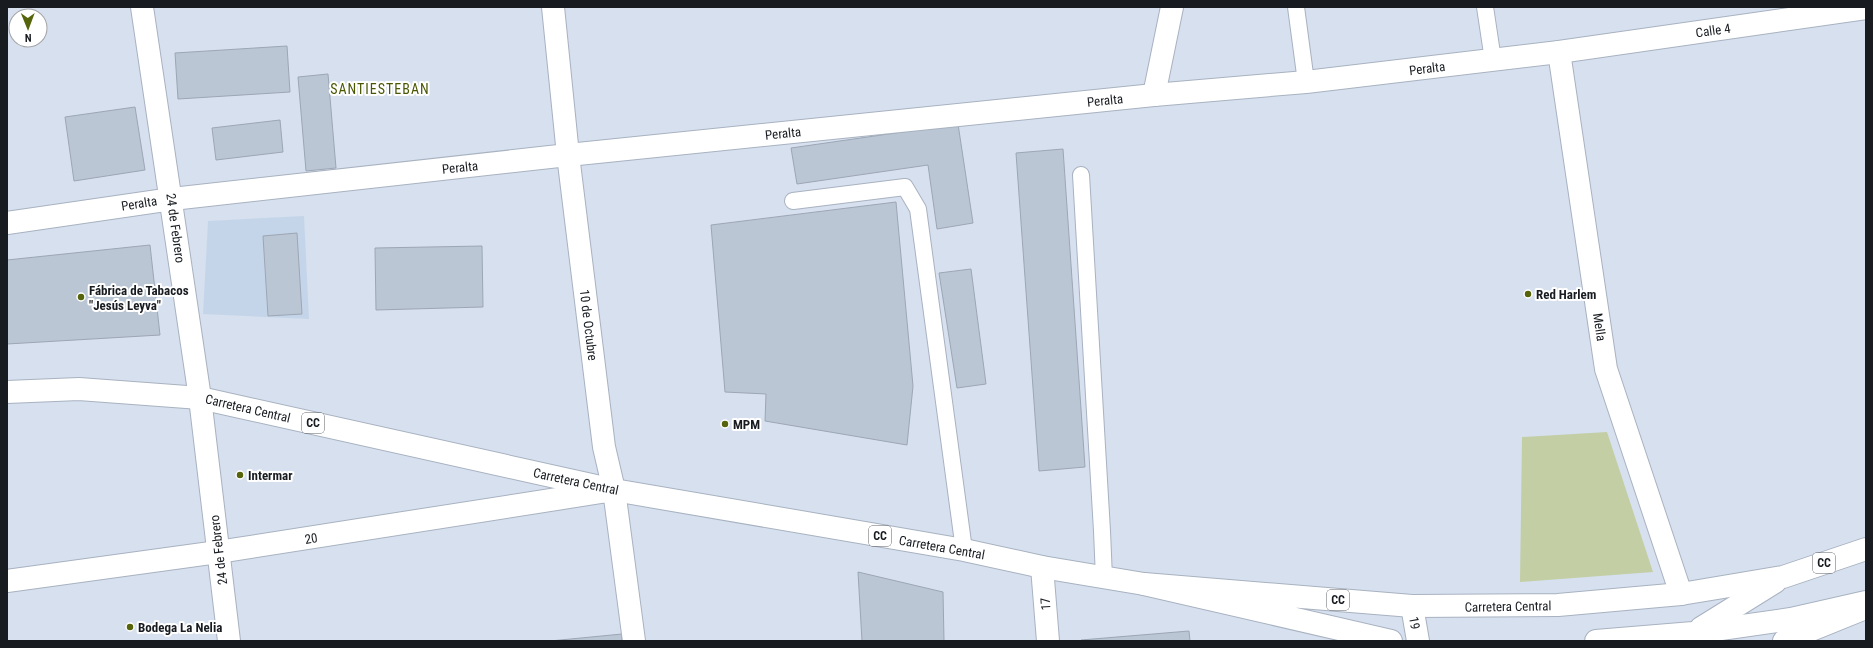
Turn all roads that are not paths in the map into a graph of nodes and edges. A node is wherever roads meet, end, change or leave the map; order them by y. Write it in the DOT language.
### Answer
graph roads {
  1 [pos="142,7"];
  2 [pos="553,7"];
  3 [pos="1172,7"];
  4 [pos="1296,7"];
  5 [pos="1485,7"];
  6 [pos="1866,8"];
  7 [pos="1559,52"];
  8 [pos="1493,60"];
  9 [pos="1306,82"];
  10 [pos="1154,95"];
  11 [pos="568,155"];
  12 [pos="1081,175"];
  13 [pos="172,198"];
  14 [pos="793,201"];
  15 [pos="7,223"];
  16 [pos="7,392"];
  17 [pos="200,398"];
  18 [pos="614,490"];
  19 [pos="1866,549"];
  20 [pos="964,550"];
  21 [pos="218,552"];
  22 [pos="1042,567"];
  23 [pos="1783,577"];
  24 [pos="1104,578"];
  25 [pos="7,581"];
  26 [pos="1144,584"];
  27 [pos="1681,594"];
  28 [pos="1866,602"];
  29 [pos="1412,606"];
  30 [pos="1866,608"];
  31 [pos="1806,636"];
  32 [pos="1684,637"];
  33 [pos="229,641"];
  34 [pos="634,641"];
  35 [pos="1048,641"];
  36 [pos="1392,641"];
  37 [pos="1418,641"];
  38 [pos="1596,641"];
  39 [pos="1784,641"];
  1 -- 13 [label="street, 24 de Febrero"];
  2 -- 11 [label="street, 10 de Octubre"];
  3 -- 10 [label="street"];
  4 -- 9 [label="lane"];
  5 -- 8 [label="lane"];
  6 -- 7 [label="street, Calle 4"];
  7 -- 8 [label="street, Peralta"];
  7 -- 27 [label="street, Mella"];
  8 -- 9 [label="street, Peralta"];
  9 -- 10 [label="street, Peralta"];
  10 -- 11 [label="street, Peralta"];
  11 -- 13 [label="street, Peralta"];
  11 -- 18 [label="street, 10 de Octubre"];
  12 -- 24 [label="lane"];
  13 -- 15 [label="street, Peralta"];
  13 -- 17 [label="street, 24 de Febrero"];
  14 -- 20 [label="lane"];
  16 -- 17 [label="street, Carretera Central / CC"];
  17 -- 18 [label="street, Carretera Central / CC"];
  17 -- 21 [label="street, 24 de Febrero"];
  18 -- 20 [label="street, Carretera Central / CC"];
  18 -- 21 [label="street, 20"];
  18 -- 34 [label="street, 10 de Octubre"];
  19 -- 23 [label="street, Carretera Central / CC"];
  20 -- 22 [label="street, Carretera Central / CC"];
  21 -- 25 [label="street, 20"];
  21 -- 33 [label="street, 24 de Febrero"];
  22 -- 24 [label="street, Carretera Central / CC"];
  22 -- 35 [label="street, 17"];
  23 -- 27 [label="street, Carretera Central / CC"];
  23 -- 32 [label="street"];
  24 -- 26 [label="street, Carretera Central / CC"];
  26 -- 29 [label="street, Carretera Central / CC"];
  26 -- 36 [label="street, Carretera Central / CC"];
  27 -- 29 [label="street, Carretera Central / CC"];
  28 -- 32 [label="street"];
  29 -- 37 [label="street, 19"];
  30 -- 31 [label="street"];
  31 -- 39 [label="street"];
  32 -- 38 [label="street"];
}
